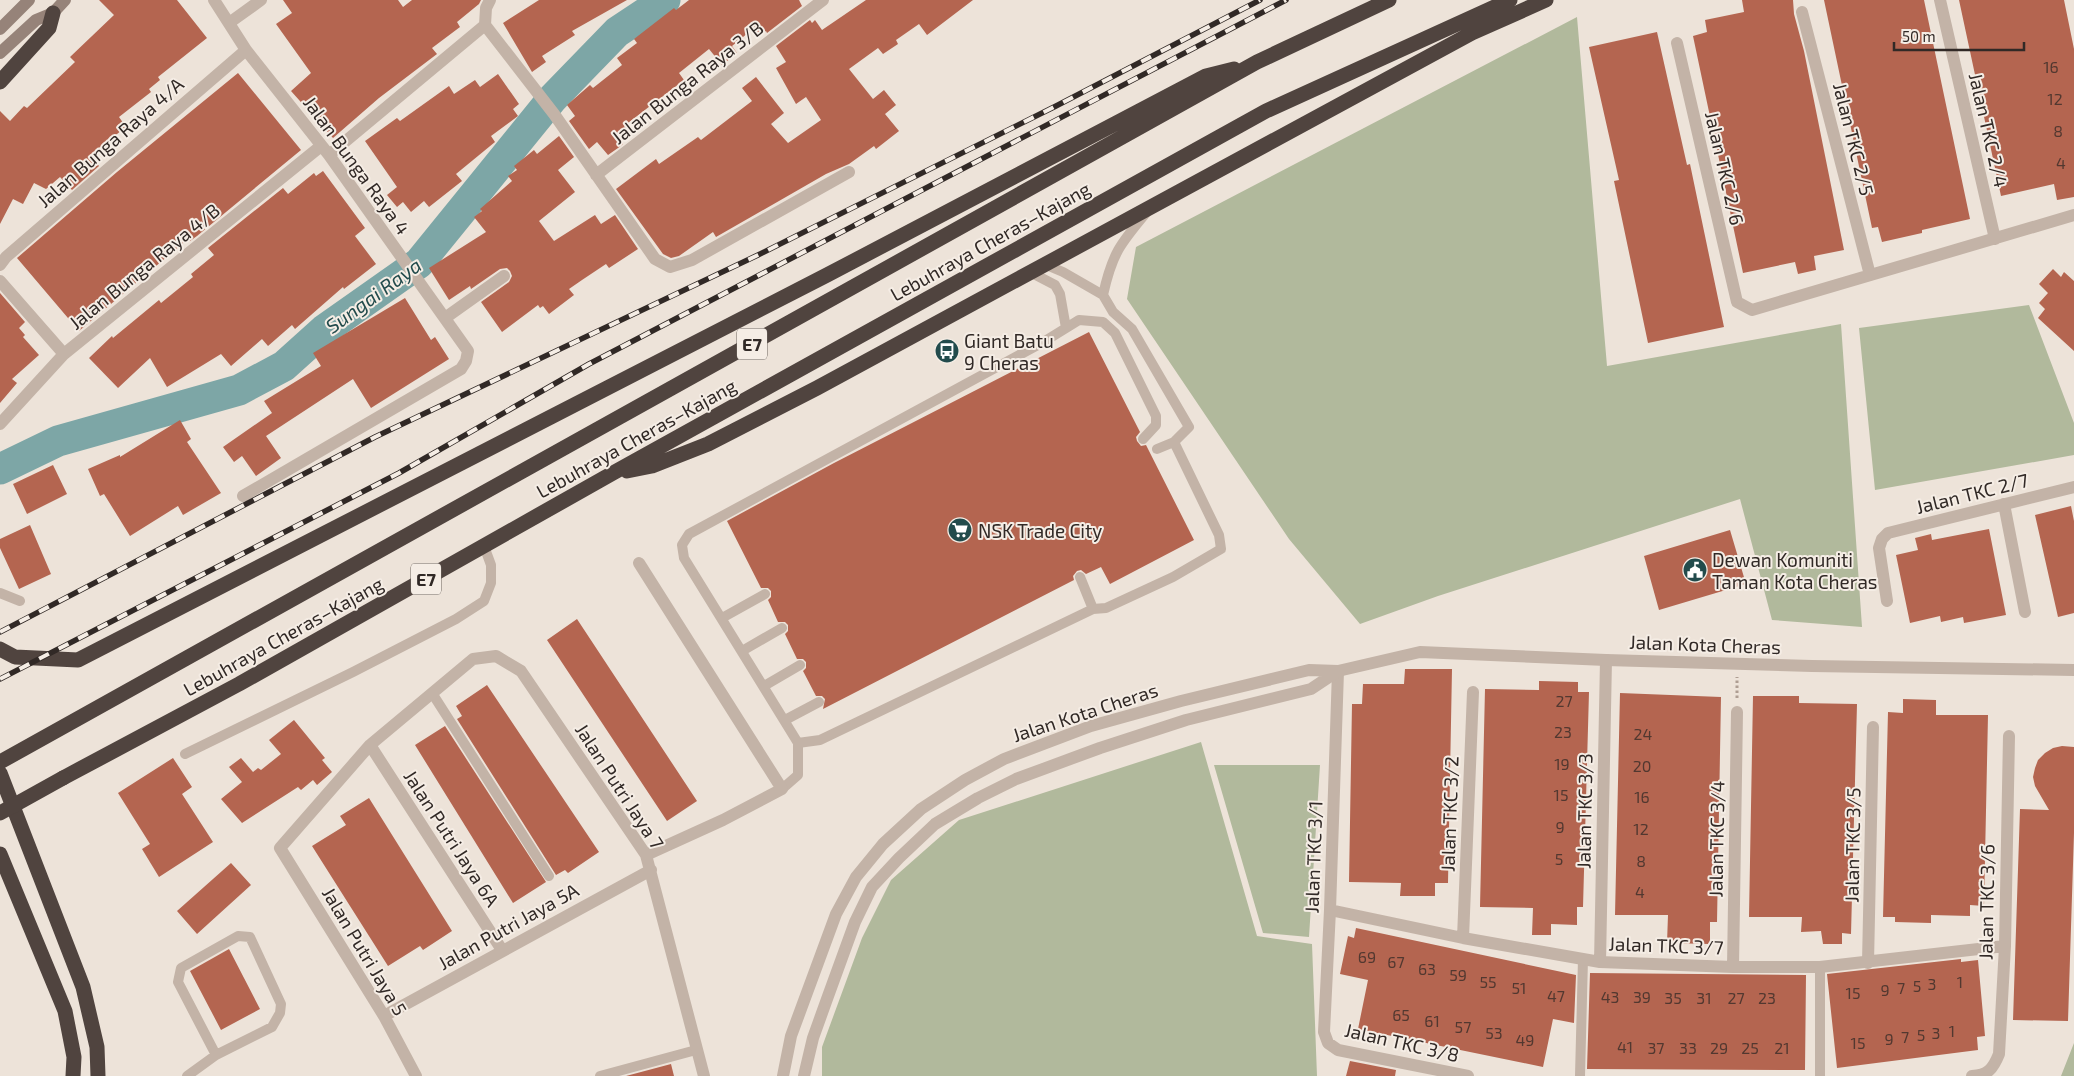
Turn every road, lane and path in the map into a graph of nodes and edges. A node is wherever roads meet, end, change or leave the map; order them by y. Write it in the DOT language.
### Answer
graph roads {
  1 [pos="29,0"];
  2 [pos="65,0"];
  3 [pos="214,0"];
  4 [pos="261,0"];
  5 [pos="490,0"];
  6 [pos="824,0"];
  7 [pos="1389,0"];
  8 [pos="1510,0"];
  9 [pos="1546,0"];
  10 [pos="1940,0"];
  11 [pos="1802,12"];
  12 [pos="54,13"];
  13 [pos="229,23"];
  14 [pos="485,25"];
  15 [pos="0,29"];
  16 [pos="1677,43"];
  17 [pos="246,50"];
  18 [pos="0,53"];
  19 [pos="1257,62"];
  20 [pos="0,82"];
  21 [pos="325,150"];
  22 [pos="849,172"];
  23 [pos="596,175"];
  24 [pos="1150,208"];
  25 [pos="2074,215"];
  26 [pos="1994,239"];
  27 [pos="1044,264"];
  28 [pos="0,265"];
  29 [pos="1030,272"];
  30 [pos="1870,275"];
  31 [pos="504,276"];
  32 [pos="0,280"];
  33 [pos="1103,295"];
  34 [pos="1113,312"];
  35 [pos="445,318"];
  36 [pos="1066,328"];
  37 [pos="1115,333"];
  38 [pos="64,354"];
  39 [pos="0,424"];
  40 [pos="1143,438"];
  41 [pos="1174,442"];
  42 [pos="1157,449"];
  43 [pos="613,473"];
  44 [pos="2074,487"];
  45 [pos="242,496"];
  46 [pos="2004,504"];
  47 [pos="484,546"];
  48 [pos="639,563"];
  49 [pos="1080,578"];
  50 [pos="0,593"];
  51 [pos="764,594"];
  52 [pos="20,601"];
  53 [pos="1887,601"];
  54 [pos="1093,609"];
  55 [pos="2025,612"];
  56 [pos="722,618"];
  57 [pos="782,628"];
  58 [pos="0,649"];
  59 [pos="742,651"];
  60 [pos="1606,660"];
  61 [pos="1738,664"];
  62 [pos="800,665"];
  63 [pos="2074,670"];
  64 [pos="1338,671"];
  65 [pos="764,686"];
  66 [pos="1473,692"];
  67 [pos="432,693"];
  68 [pos="819,702"];
  69 [pos="1737,712"];
  70 [pos="785,720"];
  71 [pos="1873,727"];
  72 [pos="2009,736"];
  73 [pos="798,743"];
  74 [pos="370,745"];
  75 [pos="185,754"];
  76 [pos="0,762"];
  77 [pos="0,773"];
  78 [pos="782,789"];
  79 [pos="0,812"];
  80 [pos="0,854"];
  81 [pos="646,855"];
  82 [pos="651,870"];
  83 [pos="549,876"];
  84 [pos="1330,910"];
  85 [pos="1463,938"];
  86 [pos="2005,946"];
  87 [pos="502,950"];
  88 [pos="1583,959"];
  89 [pos="1600,962"];
  90 [pos="1868,963"];
  91 [pos="1733,967"];
  92 [pos="1820,967"];
  93 [pos="384,1016"];
  94 [pos="1328,1043"];
  95 [pos="696,1050"];
  96 [pos="216,1055"];
  97 [pos="73,1076"];
  98 [pos="98,1076"];
  99 [pos="186,1076"];
  100 [pos="416,1076"];
  101 [pos="600,1076"];
  102 [pos="704,1076"];
  103 [pos="783,1076"];
  104 [pos="804,1076"];
  105 [pos="1468,1076"];
  106 [pos="1580,1076"];
  107 [pos="1820,1076"];
  108 [pos="1972,1076"];
  1 -- 15 [label="main road"];
  2 -- 12 [label="main road"];
  3 -- 13 [label="street, Jalan Bunga Raya 4"];
  4 -- 13 [label="street"];
  5 -- 14 [label="street"];
  6 -- 23 [label="street, Jalan Bunga Raya 3/B"];
  7 -- 19 [label="highway, Lebuhraya Cheras–Kajang / E7"];
  8 -- 43 [label="highway, Lebuhraya Cheras–Kajang / E7"];
  9 -- 24 [label="highway"];
  10 -- 26 [label="street, Jalan TKC 2/4"];
  11 -- 30 [label="street, Jalan TKC 2/5"];
  12 -- 18 [label="main road"];
  12 -- 20 [label="highway"];
  13 -- 17 [label="street, Jalan Bunga Raya 4"];
  14 -- 21 [label="street, Jalan Bunga Raya 4/B"];
  14 -- 23 [label="street"];
  16 -- 30 [label="street, Jalan TKC 2/6"];
  17 -- 21 [label="street, Jalan Bunga Raya 4"];
  17 -- 28 [label="street, Jalan Bunga Raya 4/A"];
  19 -- 58 [label="highway"];
  19 -- 76 [label="highway, Lebuhraya Cheras–Kajang / E7"];
  21 -- 35 [label="street, Jalan Bunga Raya 4"];
  21 -- 38 [label="street, Jalan Bunga Raya 4/B"];
  22 -- 23 [label="street"];
  24 -- 27 [label="highway"];
  24 -- 33 [label="lane"];
  25 -- 26 [label="street"];
  26 -- 30 [label="street"];
  27 -- 29 [label="highway"];
  27 -- 33 [label="lane"];
  29 -- 36 [label="lane"];
  29 -- 43 [label="highway"];
  31 -- 35 [label="street"];
  32 -- 38 [label="street"];
  33 -- 34 [label="lane"];
  34 -- 37 [label="lane"];
  34 -- 41 [label="lane"];
  35 -- 45 [label="street, Jalan Bunga Raya 4"];
  36 -- 37 [label="lane"];
  36 -- 56 [label="lane"];
  37 -- 40 [label="lane"];
  38 -- 39 [label="street, Jalan Bunga Raya 4/B"];
  41 -- 42 [label="lane"];
  41 -- 54 [label="lane"];
  43 -- 47 [label="highway, Lebuhraya Cheras–Kajang / E7"];
  44 -- 46 [label="street, Jalan TKC 2/7"];
  46 -- 53 [label="street, Jalan TKC 2/7"];
  46 -- 55 [label="street"];
  47 -- 75 [label="lane"];
  47 -- 79 [label="highway, Lebuhraya Cheras–Kajang / E7, bridge"];
  48 -- 78 [label="street"];
  49 -- 54 [label="lane"];
  50 -- 52 [label="lane"];
  51 -- 56 [label="lane"];
  54 -- 73 [label="lane"];
  56 -- 59 [label="lane"];
  57 -- 59 [label="lane"];
  59 -- 65 [label="lane"];
  60 -- 61 [label="street, Jalan Kota Cheras"];
  60 -- 64 [label="street, Jalan Kota Cheras"];
  60 -- 89 [label="street, Jalan TKC 3/3"];
  61 -- 63 [label="street, Jalan Kota Cheras"];
  61 -- 69 [label="path"];
  62 -- 65 [label="lane"];
  64 -- 84 [label="street, Jalan TKC 3/1"];
  64 -- 103 [label="street, Jalan Kota Cheras"];
  64 -- 104 [label="street, Jalan Kota Cheras"];
  65 -- 70 [label="lane"];
  66 -- 85 [label="street, Jalan TKC 3/2"];
  67 -- 74 [label="street"];
  67 -- 81 [label="street, Jalan Putri Jaya 7"];
  67 -- 83 [label="lane"];
  68 -- 70 [label="lane"];
  69 -- 91 [label="street, Jalan TKC 3/4"];
  70 -- 73 [label="lane"];
  71 -- 90 [label="street, Jalan TKC 3/5"];
  72 -- 86 [label="street, Jalan TKC 3/6"];
  73 -- 78 [label="lane"];
  74 -- 87 [label="street, Jalan Putri Jaya 6A"];
  74 -- 93 [label="street, Jalan Putri Jaya 5"];
  77 -- 98 [label="highway"];
  78 -- 81 [label="street"];
  80 -- 97 [label="highway"];
  81 -- 82 [label="street, Jalan Putri Jaya 7"];
  82 -- 87 [label="street, Jalan Putri Jaya 5A"];
  82 -- 95 [label="street, Jalan Putri Jaya 7"];
  84 -- 85 [label="street, Jalan TKC 3/7"];
  84 -- 94 [label="street, Jalan TKC 3/1"];
  85 -- 88 [label="street, Jalan TKC 3/7"];
  86 -- 90 [label="street, Jalan TKC 3/7"];
  86 -- 108 [label="street, Jalan TKC 3/6"];
  87 -- 93 [label="street, Jalan Putri Jaya 5A"];
  88 -- 89 [label="street, Jalan TKC 3/7"];
  88 -- 106 [label="lane"];
  89 -- 91 [label="street, Jalan TKC 3/7"];
  90 -- 92 [label="street, Jalan TKC 3/7"];
  91 -- 92 [label="street, Jalan TKC 3/7"];
  92 -- 107 [label="lane"];
  93 -- 100 [label="street, Jalan Putri Jaya 5"];
  94 -- 105 [label="street, Jalan TKC 3/8"];
  95 -- 101 [label="lane"];
  95 -- 102 [label="street, Jalan Putri Jaya 7"];
  96 -- 96 [label="lane"];
  96 -- 99 [label="lane"];
}
